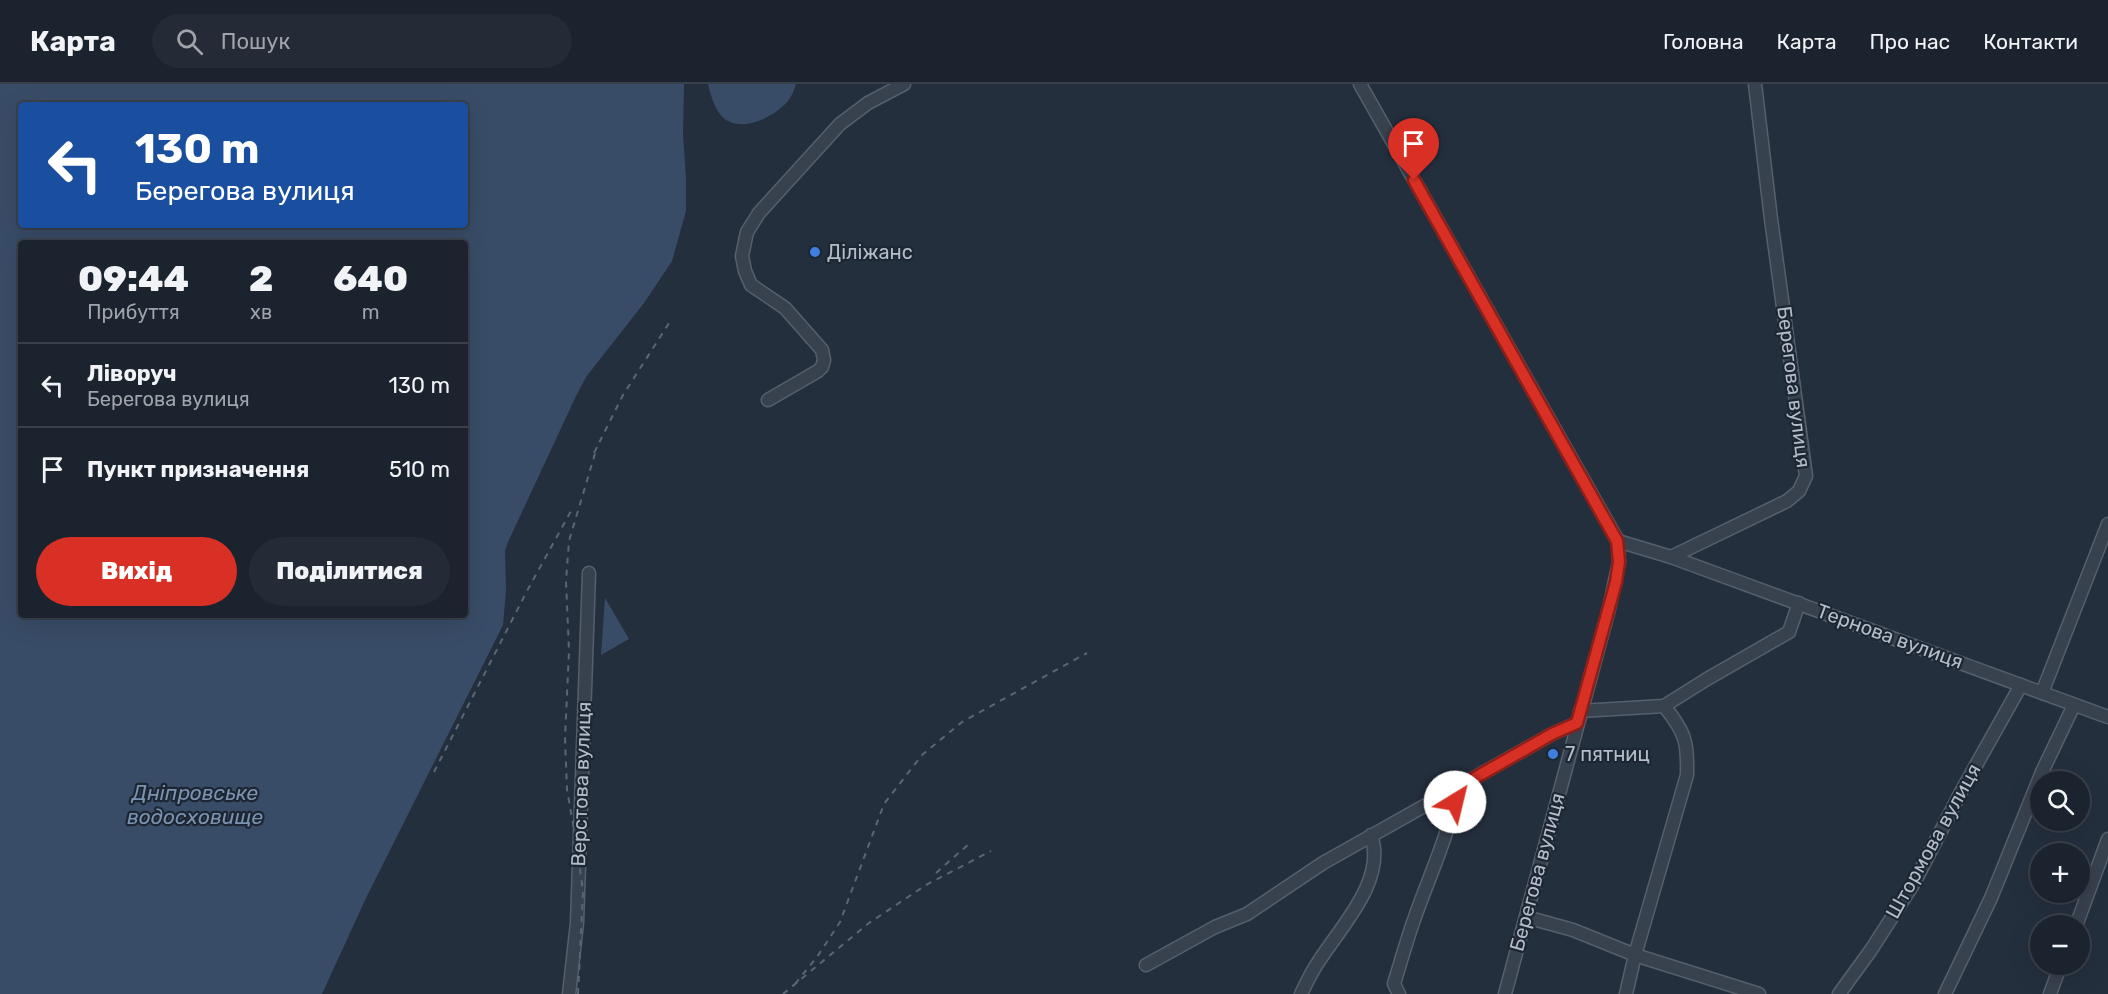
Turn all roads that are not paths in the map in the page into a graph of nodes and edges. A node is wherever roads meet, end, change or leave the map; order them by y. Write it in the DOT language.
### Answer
graph roads {
  1 [pos="904,84"];
  2 [pos="1360,84"];
  3 [pos="1755,84"];
  4 [pos="768,400"];
  5 [pos="2108,524"];
  6 [pos="1617,541"];
  7 [pos="1671,557"];
  8 [pos="589,573"];
  9 [pos="1799,603"];
  10 [pos="2021,685"];
  11 [pos="2042,693"];
  12 [pos="2074,705"];
  13 [pos="1664,706"];
  14 [pos="1579,717"];
  15 [pos="2108,717"];
  16 [pos="1457,788"];
  17 [pos="1371,836"];
  18 [pos="2108,839"];
  19 [pos="2080,915"];
  20 [pos="1526,917"];
  21 [pos="1635,956"];
  22 [pos="1146,965"];
  23 [pos="2057,975"];
  24 [pos="569,994"];
  25 [pos="1301,994"];
  26 [pos="1399,994"];
  27 [pos="1505,994"];
  28 [pos="1626,994"];
  29 [pos="1759,994"];
  30 [pos="1839,994"];
  31 [pos="1945,994"];
  32 [pos="2050,994"];
  1 -- 4 [label="street"];
  2 -- 6 [label="street, Берегова вулиця"];
  3 -- 7 [label="street, Берегова вулиця"];
  5 -- 11 [label="street"];
  6 -- 7 [label="street"];
  6 -- 14 [label="street, Берегова вулиця"];
  7 -- 9 [label="street, Тернова вулиця"];
  8 -- 24 [label="street, Верстова вулиця"];
  9 -- 10 [label="street, Тернова вулиця"];
  9 -- 13 [label="street"];
  10 -- 11 [label="street, Тернова вулиця"];
  10 -- 30 [label="street, Штормова вулиця"];
  11 -- 12 [label="street, Тернова вулиця"];
  12 -- 15 [label="street, Тернова вулиця"];
  12 -- 31 [label="street"];
  13 -- 14 [label="street"];
  13 -- 21 [label="street"];
  14 -- 16 [label="street"];
  14 -- 20 [label="street, Берегова вулиця"];
  16 -- 17 [label="street"];
  16 -- 26 [label="street"];
  17 -- 22 [label="street"];
  17 -- 25 [label="street"];
  18 -- 19 [label="street"];
  20 -- 21 [label="street"];
  20 -- 27 [label="street, Берегова вулиця"];
  21 -- 28 [label="street"];
  21 -- 29 [label="street"];
  23 -- 32 [label="street"];
}
